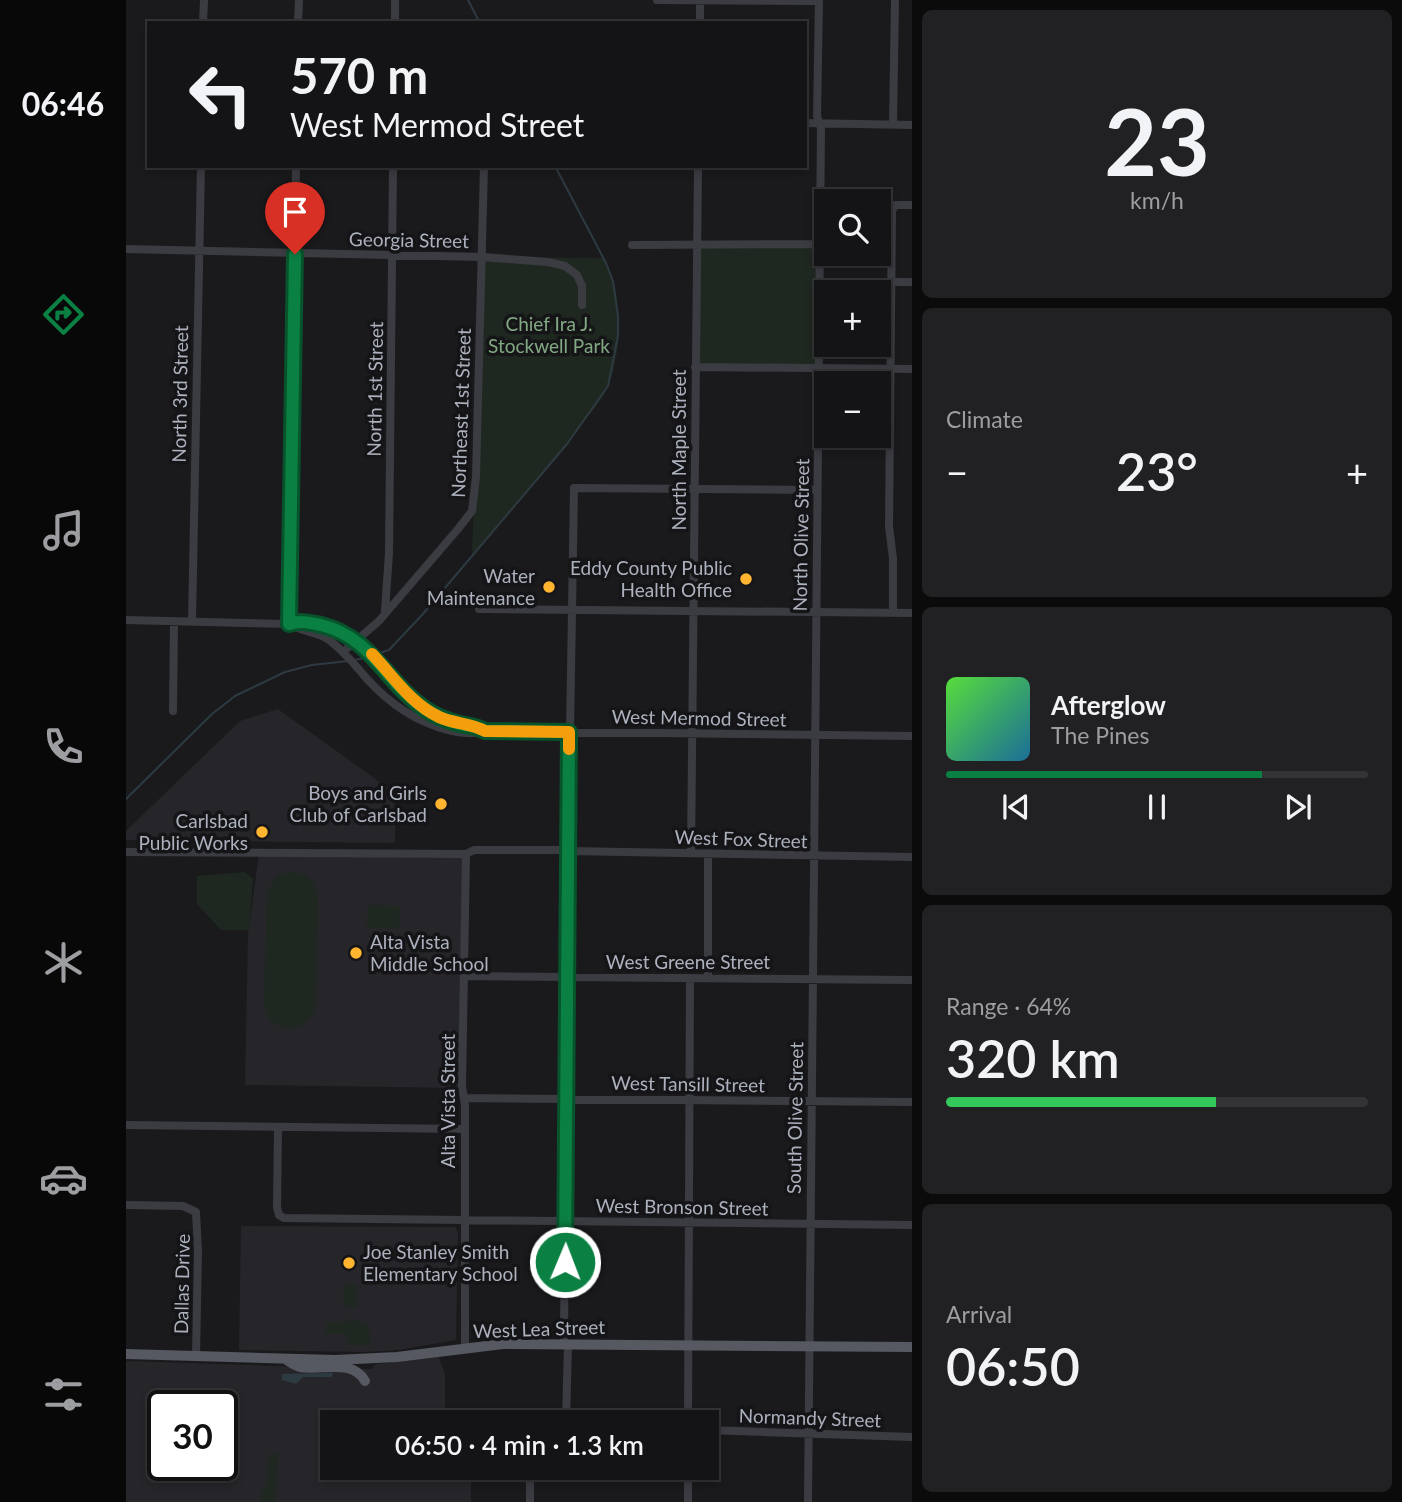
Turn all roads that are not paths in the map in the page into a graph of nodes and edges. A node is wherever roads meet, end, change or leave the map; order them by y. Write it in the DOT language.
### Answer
graph roads {
  1 [pos="204,0"];
  2 [pos="299,0"];
  3 [pos="396,0"];
  4 [pos="657,0"];
  5 [pos="700,0"];
  6 [pos="895,0"];
  7 [pos="819,1"];
  8 [pos="204,21"];
  9 [pos="298,21"];
  10 [pos="395,21"];
  11 [pos="700,21"];
  12 [pos="807,123"];
  13 [pos="819,123"];
  14 [pos="893,124"];
  15 [pos="912,125"];
  16 [pos="201,168"];
  17 [pos="296,168"];
  18 [pos="393,168"];
  19 [pos="484,168"];
  20 [pos="698,168"];
  21 [pos="820,189"];
  22 [pos="912,205"];
  23 [pos="814,244"];
  24 [pos="632,245"];
  25 [pos="696,245"];
  26 [pos="126,249"];
  27 [pos="199,251"];
  28 [pos="295,254"];
  29 [pos="392,256"];
  30 [pos="482,257"];
  31 [pos="820,266"];
  32 [pos="891,282"];
  33 [pos="912,282"];
  34 [pos="582,305"];
  35 [pos="891,357"];
  36 [pos="695,367"];
  37 [pos="818,368"];
  38 [pos="891,369"];
  39 [pos="912,369"];
  40 [pos="695,489"];
  41 [pos="816,491"];
  42 [pos="479,609"];
  43 [pos="573,610"];
  44 [pos="385,611"];
  45 [pos="694,611"];
  46 [pos="815,613"];
  47 [pos="893,613"];
  48 [pos="912,613"];
  49 [pos="126,620"];
  50 [pos="174,621"];
  51 [pos="192,621"];
  52 [pos="289,624"];
  53 [pos="359,643"];
  54 [pos="343,652"];
  55 [pos="173,711"];
  56 [pos="485,731"];
  57 [pos="569,732"];
  58 [pos="692,733"];
  59 [pos="815,734"];
  60 [pos="912,736"];
  61 [pos="569,851"];
  62 [pos="126,852"];
  63 [pos="691,853"];
  64 [pos="466,854"];
  65 [pos="708,855"];
  66 [pos="814,857"];
  67 [pos="912,858"];
  68 [pos="464,976"];
  69 [pos="567,976"];
  70 [pos="690,978"];
  71 [pos="708,978"];
  72 [pos="812,979"];
  73 [pos="912,980"];
  74 [pos="464,1098"];
  75 [pos="566,1098"];
  76 [pos="689,1100"];
  77 [pos="810,1101"];
  78 [pos="912,1102"];
  79 [pos="126,1125"];
  80 [pos="278,1128"];
  81 [pos="465,1129"];
  82 [pos="126,1205"];
  83 [pos="565,1221"];
  84 [pos="464,1222"];
  85 [pos="687,1222"];
  86 [pos="810,1224"];
  87 [pos="912,1224"];
  88 [pos="566,1344"];
  89 [pos="688,1345"];
  90 [pos="810,1346"];
  91 [pos="912,1347"];
  92 [pos="465,1348"];
  93 [pos="126,1354"];
  94 [pos="196,1357"];
  95 [pos="285,1359"];
  96 [pos="365,1381"];
  97 [pos="566,1410"];
  98 [pos="688,1410"];
  99 [pos="719,1430"];
  100 [pos="809,1433"];
  101 [pos="912,1437"];
  102 [pos="530,1480"];
  103 [pos="688,1480"];
  104 [pos="530,1502"];
  105 [pos="688,1502"];
  106 [pos="808,1502"];
  1 -- 8 [label="street"];
  2 -- 9 [label="street"];
  3 -- 10 [label="street"];
  4 -- 5 [label="street"];
  5 -- 7 [label="street"];
  5 -- 11 [label="street"];
  6 -- 14 [label="street"];
  7 -- 13 [label="street, North Olive Street"];
  12 -- 13 [label="street"];
  13 -- 14 [label="street"];
  13 -- 21 [label="street, North Olive Street"];
  14 -- 15 [label="street"];
  16 -- 27 [label="street, North 3rd Street"];
  17 -- 28 [label="street"];
  18 -- 29 [label="street, North 1st Street"];
  19 -- 30 [label="street, Northeast 1st Street"];
  20 -- 25 [label="street, North Maple Street"];
  22 -- 32 [label="street"];
  23 -- 25 [label="street"];
  24 -- 25 [label="street"];
  25 -- 36 [label="street, North Maple Street"];
  26 -- 27 [label="street, Georgia Street"];
  27 -- 28 [label="street, Georgia Street"];
  27 -- 51 [label="street, North 3rd Street"];
  28 -- 29 [label="street, Georgia Street"];
  28 -- 52 [label="street"];
  29 -- 30 [label="street, Georgia Street"];
  29 -- 44 [label="street, North 1st Street"];
  30 -- 34 [label="street, Georgia Street"];
  30 -- 44 [label="street, Northeast 1st Street"];
  31 -- 37 [label="street, North Olive Street"];
  32 -- 33 [label="street"];
  35 -- 38 [label="street"];
  36 -- 37 [label="street"];
  36 -- 40 [label="street, North Maple Street"];
  37 -- 38 [label="street"];
  37 -- 41 [label="street, North Olive Street"];
  38 -- 39 [label="street"];
  38 -- 47 [label="street"];
  40 -- 41 [label="street"];
  40 -- 43 [label="street"];
  40 -- 45 [label="street, North Maple Street"];
  41 -- 46 [label="street, North Olive Street"];
  42 -- 43 [label="street"];
  43 -- 45 [label="street"];
  43 -- 57 [label="street"];
  44 -- 53 [label="street, Northeast 1st Street"];
  45 -- 46 [label="street"];
  45 -- 58 [label="street, North Maple Street"];
  46 -- 47 [label="street"];
  46 -- 59 [label="street, North Olive Street"];
  47 -- 48 [label="street"];
  49 -- 50 [label="street"];
  50 -- 51 [label="street"];
  50 -- 55 [label="street"];
  51 -- 52 [label="street"];
  52 -- 53 [label="street"];
  52 -- 54 [label="street"];
  53 -- 54 [label="street, Northeast 1st Street"];
  53 -- 56 [label="street"];
  54 -- 56 [label="street"];
  56 -- 57 [label="street, West Mermod Street"];
  57 -- 58 [label="street, West Mermod Street"];
  57 -- 61 [label="street"];
  58 -- 59 [label="street, West Mermod Street"];
  58 -- 63 [label="street, North Maple Street"];
  59 -- 60 [label="street, West Mermod Street"];
  59 -- 66 [label="street, South Olive Street"];
  61 -- 63 [label="street, West Fox Street"];
  61 -- 64 [label="street, West Fox Street"];
  61 -- 69 [label="street"];
  62 -- 64 [label="street, West Fox Street"];
  63 -- 65 [label="street, West Fox Street"];
  64 -- 68 [label="street, Alta Vista Street"];
  65 -- 66 [label="street, West Fox Street"];
  65 -- 71 [label="street"];
  66 -- 67 [label="street, West Fox Street"];
  66 -- 72 [label="street, South Olive Street"];
  68 -- 69 [label="street, West Greene Street"];
  68 -- 74 [label="street, Alta Vista Street"];
  69 -- 70 [label="street, West Greene Street"];
  69 -- 75 [label="street"];
  70 -- 71 [label="street, West Greene Street"];
  70 -- 76 [label="street"];
  71 -- 72 [label="street, West Greene Street"];
  72 -- 73 [label="street, West Greene Street"];
  72 -- 77 [label="street, South Olive Street"];
  74 -- 75 [label="street, West Tansill Street"];
  74 -- 81 [label="street, Alta Vista Street"];
  75 -- 76 [label="street, West Tansill Street"];
  75 -- 83 [label="street"];
  76 -- 77 [label="street, West Tansill Street"];
  76 -- 85 [label="street"];
  77 -- 78 [label="street, West Tansill Street"];
  77 -- 86 [label="street, South Olive Street"];
  79 -- 80 [label="street"];
  80 -- 81 [label="street"];
  80 -- 84 [label="street, West Bronson Street"];
  81 -- 84 [label="street, Alta Vista Street"];
  82 -- 94 [label="street, Dallas Drive"];
  83 -- 84 [label="street, West Bronson Street"];
  83 -- 85 [label="street, West Bronson Street"];
  83 -- 88 [label="street"];
  84 -- 92 [label="street, Alta Vista Street"];
  85 -- 86 [label="street, West Bronson Street"];
  85 -- 89 [label="street"];
  86 -- 87 [label="street, West Bronson Street"];
  86 -- 90 [label="street, South Olive Street"];
  88 -- 89 [label="main road, West Lea Street"];
  88 -- 92 [label="main road, West Lea Street"];
  88 -- 97 [label="street"];
  89 -- 90 [label="main road, West Lea Street"];
  89 -- 98 [label="street"];
  90 -- 91 [label="main road, West Lea Street"];
  90 -- 100 [label="street, South Olive Street"];
  92 -- 95 [label="main road, West Lea Street"];
  93 -- 94 [label="main road, West Lea Street"];
  94 -- 95 [label="main road, West Lea Street"];
  95 -- 96 [label="main road"];
  99 -- 100 [label="street, Normandy Street"];
  100 -- 101 [label="street, Normandy Street"];
  100 -- 106 [label="street, South Olive Street"];
  102 -- 104 [label="street"];
  103 -- 105 [label="street"];
}
